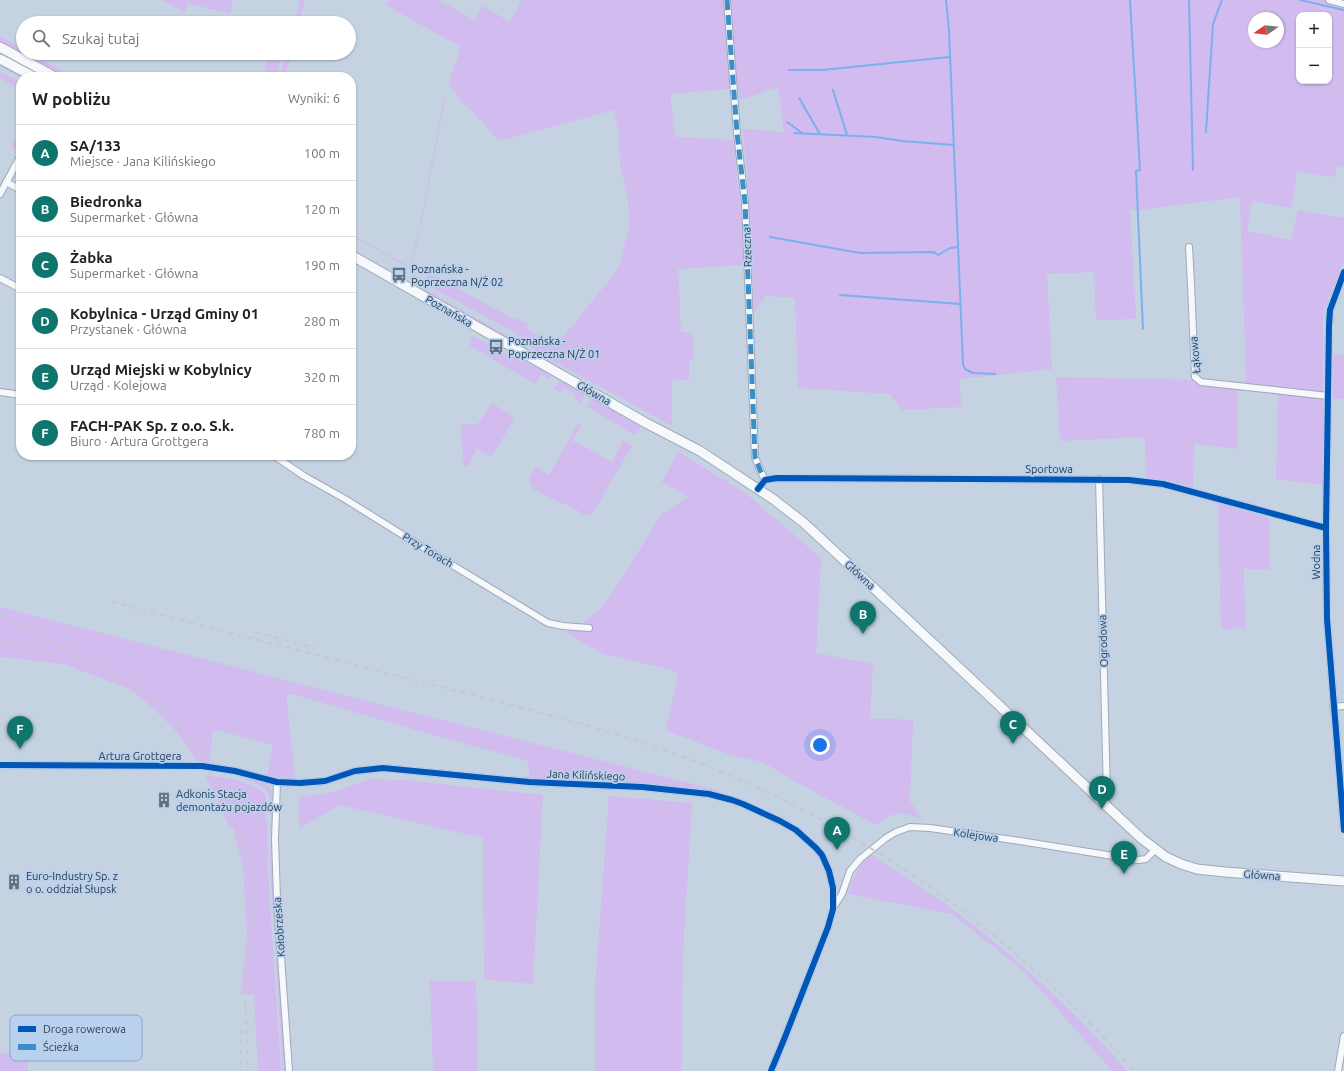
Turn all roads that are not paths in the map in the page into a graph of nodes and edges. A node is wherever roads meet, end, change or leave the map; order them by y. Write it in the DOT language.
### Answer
graph roads {
  1 [pos="727,0"];
  2 [pos="1328,0"];
  3 [pos="1344,4"];
  4 [pos="0,47"];
  5 [pos="16,56"];
  6 [pos="0,59"];
  7 [pos="24,60"];
  8 [pos="25,72"];
  9 [pos="46,72"];
  10 [pos="16,164"];
  11 [pos="6,182"];
  12 [pos="16,187"];
  13 [pos="0,194"];
  14 [pos="1189,247"];
  15 [pos="356,258"];
  16 [pos="1344,272"];
  17 [pos="0,278"];
  18 [pos="16,286"];
  19 [pos="1337,290"];
  20 [pos="1344,291"];
  21 [pos="546,367"];
  22 [pos="0,392"];
  23 [pos="16,394"];
  24 [pos="1328,396"];
  25 [pos="280,460"];
  26 [pos="1099,479"];
  27 [pos="766,480"];
  28 [pos="758,489"];
  29 [pos="1326,528"];
  30 [pos="589,628"];
  31 [pos="1344,706"];
  32 [pos="1333,707"];
  33 [pos="0,765"];
  34 [pos="277,782"];
  35 [pos="1103,802"];
  36 [pos="1344,830"];
  37 [pos="1156,850"];
  38 [pos="1344,881"];
  39 [pos="832,909"];
  40 [pos="1344,1036"];
  41 [pos="289,1071"];
  42 [pos="771,1071"];
  43 [pos="1338,1071"];
  1 -- 27 [label="street, Rzeczna"];
  2 -- 3 [label="street"];
  4 -- 5 [label="main road"];
  6 -- 8 [label="main road"];
  7 -- 9 [label="main road"];
  10 -- 11 [label="street"];
  11 -- 12 [label="street"];
  11 -- 13 [label="street"];
  14 -- 24 [label="street, Łąkowa"];
  15 -- 21 [label="main road, Poznańska"];
  16 -- 19 [label="street, Wodna"];
  17 -- 18 [label="street"];
  19 -- 20 [label="street"];
  19 -- 24 [label="street, Wodna"];
  21 -- 28 [label="main road, Główna"];
  22 -- 23 [label="street"];
  24 -- 29 [label="street, Wodna"];
  25 -- 30 [label="street, Przy Torach"];
  26 -- 27 [label="street, Sportowa"];
  26 -- 29 [label="street, Sportowa"];
  26 -- 35 [label="street, Ogrodowa"];
  27 -- 28 [label="street"];
  28 -- 35 [label="main road, Główna"];
  29 -- 32 [label="street, Wodna"];
  31 -- 32 [label="street"];
  32 -- 36 [label="street, Wodna"];
  33 -- 34 [label="street, Artura Grottgera"];
  34 -- 39 [label="street, Jana Kilińskiego"];
  34 -- 41 [label="street, Kołobrzeska"];
  35 -- 37 [label="main road, Główna"];
  37 -- 38 [label="main road, Główna"];
  37 -- 39 [label="street, Kolejowa"];
  39 -- 42 [label="street"];
  40 -- 43 [label="street"];
}
